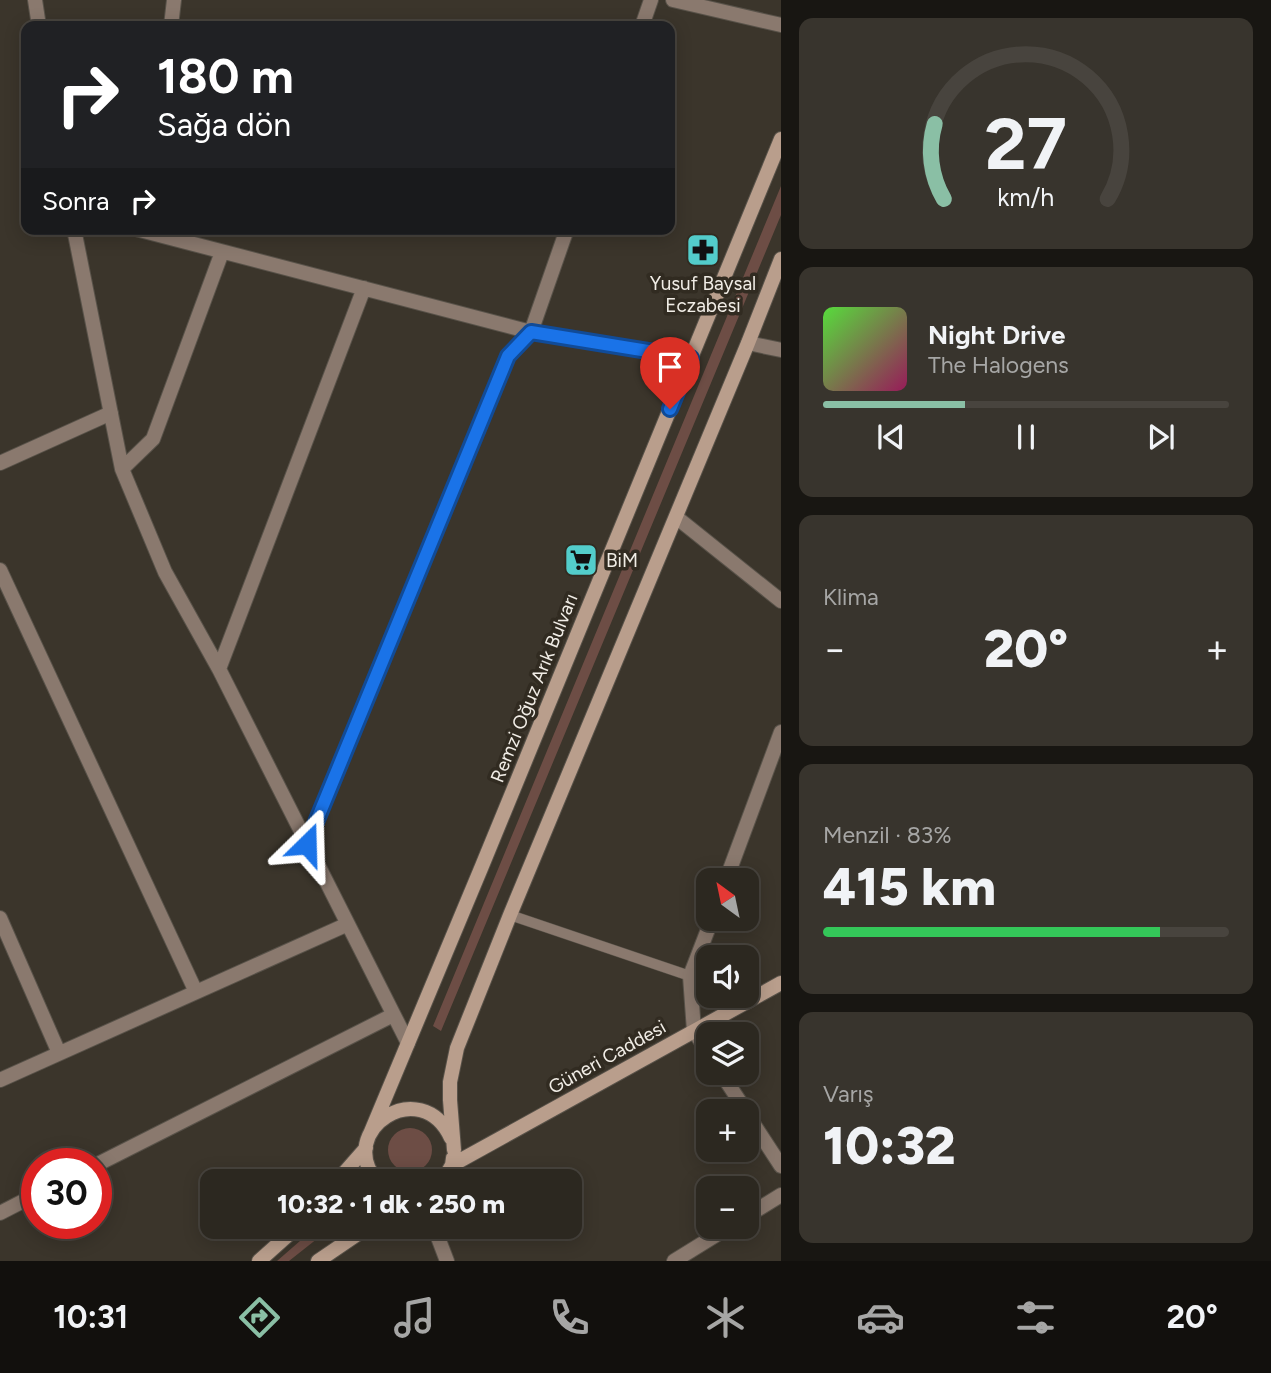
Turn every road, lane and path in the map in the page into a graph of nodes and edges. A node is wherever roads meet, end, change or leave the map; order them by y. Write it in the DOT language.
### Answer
graph roads {
  1 [pos="34,0"];
  2 [pos="174,0"];
  3 [pos="651,0"];
  4 [pos="673,0"];
  5 [pos="38,21"];
  6 [pos="172,21"];
  7 [pos="644,21"];
  8 [pos="781,25"];
  9 [pos="781,139"];
  10 [pos="75,235"];
  11 [pos="158,235"];
  12 [pos="565,235"];
  13 [pos="222,252"];
  14 [pos="781,259"];
  15 [pos="364,288"];
  16 [pos="531,332"];
  17 [pos="748,344"];
  18 [pos="781,350"];
  19 [pos="691,358"];
  20 [pos="111,412"];
  21 [pos="0,463"];
  22 [pos="122,470"];
  23 [pos="676,517"];
  24 [pos="0,570"];
  25 [pos="781,601"];
  26 [pos="219,669"];
  27 [pos="781,732"];
  28 [pos="307,844"];
  29 [pos="730,868"];
  30 [pos="510,915"];
  31 [pos="0,918"];
  32 [pos="348,924"];
  33 [pos="707,931"];
  34 [pos="690,976"];
  35 [pos="781,983"];
  36 [pos="196,992"];
  37 [pos="393,1015"];
  38 [pos="694,1031"];
  39 [pos="696,1034"];
  40 [pos="408,1043"];
  41 [pos="59,1054"];
  42 [pos="0,1080"];
  43 [pos="759,1132"];
  44 [pos="368,1141"];
  45 [pos="112,1156"];
  46 [pos="453,1158"];
  47 [pos="781,1166"];
  48 [pos="346,1169"];
  49 [pos="370,1169"];
  50 [pos="448,1169"];
  51 [pos="781,1195"];
  52 [pos="21,1203"];
  53 [pos="759,1209"];
  54 [pos="0,1213"];
  55 [pos="284,1239"];
  56 [pos="350,1239"];
  57 [pos="439,1239"];
  58 [pos="710,1239"];
  59 [pos="259,1261"];
  60 [pos="318,1261"];
  61 [pos="447,1261"];
  62 [pos="674,1261"];
  1 -- 5 [label="street"];
  2 -- 6 [label="street"];
  3 -- 7 [label="street"];
  4 -- 8 [label="street"];
  9 -- 19 [label="main road, Remzi Oğuz Arık Bulvarı"];
  10 -- 20 [label="street"];
  11 -- 13 [label="street"];
  12 -- 16 [label="street"];
  13 -- 15 [label="street"];
  13 -- 22 [label="street"];
  14 -- 17 [label="main road"];
  15 -- 16 [label="street"];
  15 -- 26 [label="street"];
  16 -- 19 [label="street"];
  16 -- 28 [label="street"];
  17 -- 18 [label="street"];
  17 -- 23 [label="main road"];
  19 -- 40 [label="main road, Remzi Oğuz Arık Bulvarı"];
  20 -- 21 [label="street"];
  20 -- 22 [label="street"];
  22 -- 26 [label="street"];
  23 -- 25 [label="street"];
  23 -- 30 [label="main road"];
  24 -- 36 [label="street"];
  26 -- 28 [label="street"];
  27 -- 29 [label="street"];
  28 -- 32 [label="street"];
  30 -- 34 [label="lane"];
  30 -- 46 [label="main road"];
  31 -- 41 [label="street"];
  32 -- 36 [label="street"];
  32 -- 37 [label="street"];
  33 -- 34 [label="street"];
  34 -- 38 [label="street"];
  35 -- 38 [label="main road, Güneri Caddesi"];
  36 -- 41 [label="street"];
  37 -- 40 [label="street"];
  37 -- 45 [label="street"];
  38 -- 39 [label="street"];
  38 -- 46 [label="main road, Güneri Caddesi"];
  40 -- 44 [label="main road, Remzi Oğuz Arık Bulvarı"];
  41 -- 42 [label="street"];
  43 -- 47 [label="street"];
  44 -- 46 [label="main road"];
  44 -- 48 [label="main road"];
  44 -- 49 [label="main road"];
  46 -- 50 [label="main road"];
  51 -- 53 [label="street"];
  52 -- 54 [label="street"];
  55 -- 59 [label="main road"];
  56 -- 60 [label="main road"];
  57 -- 61 [label="street"];
  58 -- 62 [label="street"];
}
